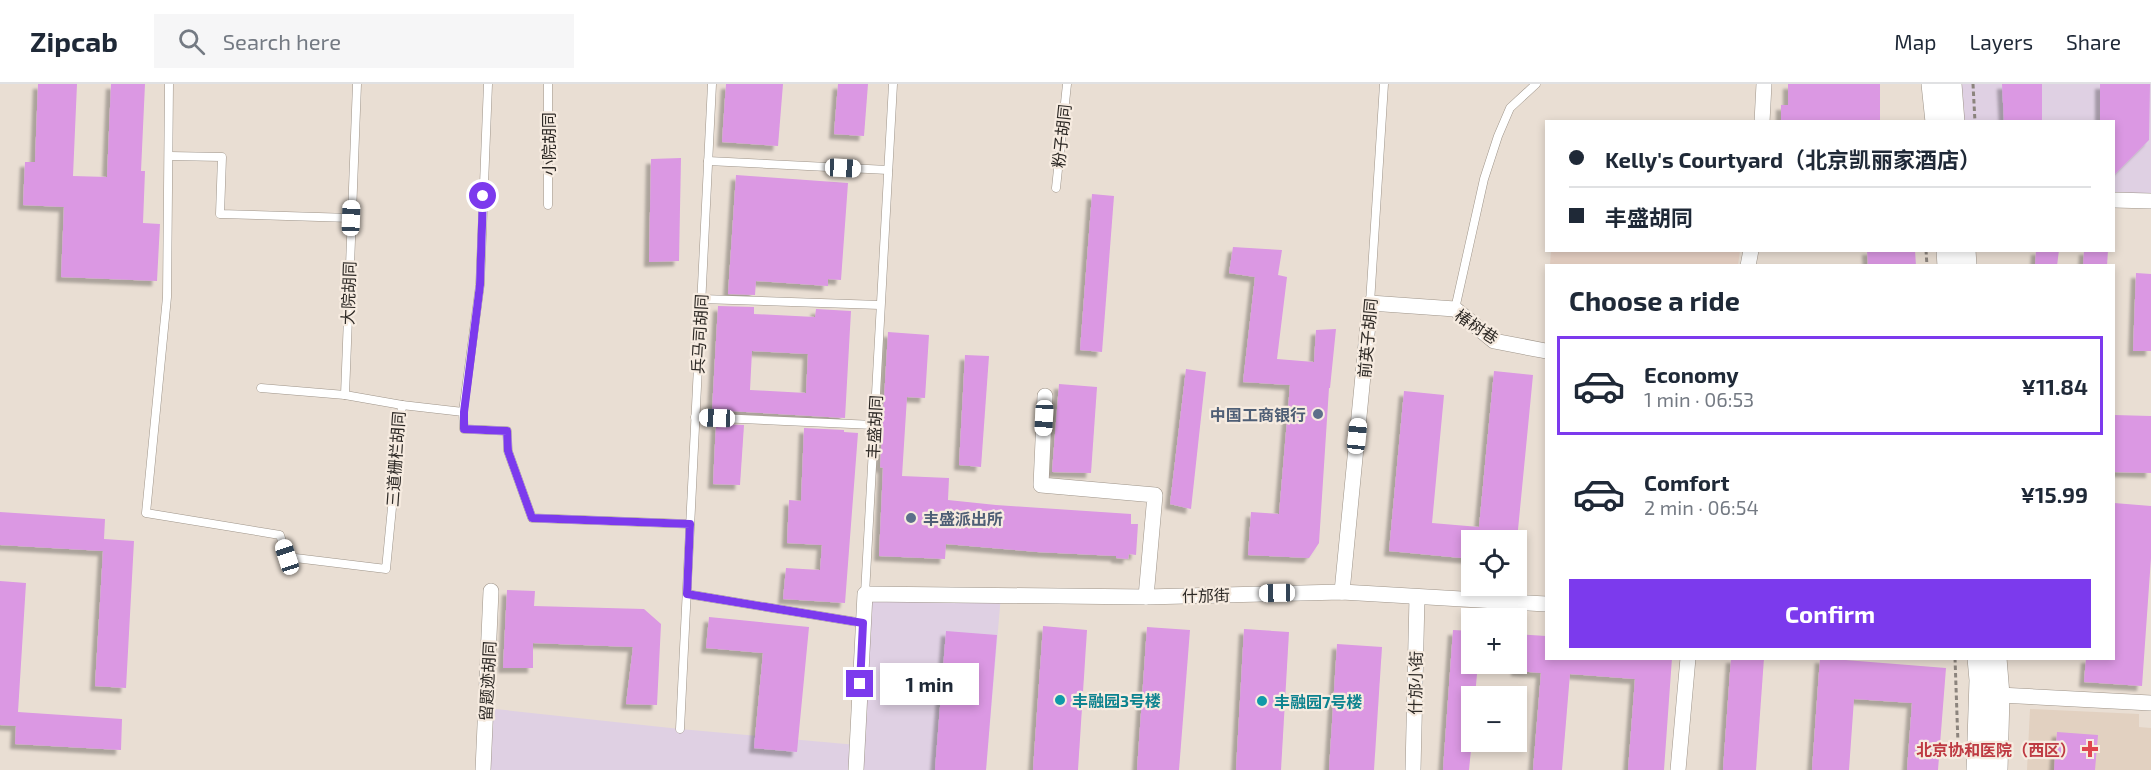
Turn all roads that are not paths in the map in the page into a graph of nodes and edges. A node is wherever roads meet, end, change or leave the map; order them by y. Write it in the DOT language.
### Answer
graph roads {
  1 [pos="169,84"];
  2 [pos="357,84"];
  3 [pos="488,84"];
  4 [pos="548,84"];
  5 [pos="712,84"];
  6 [pos="892,84"];
  7 [pos="1066,84"];
  8 [pos="1384,84"];
  9 [pos="1536,84"];
  10 [pos="1764,84"];
  11 [pos="1932,84"];
  12 [pos="1951,84"];
  13 [pos="1762,120"];
  14 [pos="1936,120"];
  15 [pos="1954,120"];
  16 [pos="170,156"];
  17 [pos="708,161"];
  18 [pos="888,170"];
  19 [pos="1056,188"];
  20 [pos="2115,200"];
  21 [pos="2151,201"];
  22 [pos="548,205"];
  23 [pos="351,218"];
  24 [pos="701,299"];
  25 [pos="1370,303"];
  26 [pos="880,305"];
  27 [pos="1455,309"];
  28 [pos="1545,351"];
  29 [pos="261,388"];
  30 [pos="345,395"];
  31 [pos="1045,396"];
  32 [pos="402,405"];
  33 [pos="464,412"];
  34 [pos="695,417"];
  35 [pos="874,425"];
  36 [pos="690,524"];
  37 [pos="491,591"];
  38 [pos="1342,592"];
  39 [pos="687,594"];
  40 [pos="865,594"];
  41 [pos="1146,597"];
  42 [pos="1417,597"];
  43 [pos="1545,604"];
  44 [pos="863,623"];
  45 [pos="1688,660"];
  46 [pos="1978,660"];
  47 [pos="1996,660"];
  48 [pos="1999,695"];
  49 [pos="2151,703"];
  50 [pos="680,729"];
  51 [pos="483,770"];
  52 [pos="856,770"];
  53 [pos="1413,770"];
  54 [pos="1678,770"];
  55 [pos="1977,770"];
  56 [pos="1997,770"];
  1 -- 16 [label="lane"];
  2 -- 23 [label="lane, 大院胡同"];
  3 -- 33 [label="lane"];
  4 -- 22 [label="lane, 小院胡同"];
  5 -- 17 [label="lane, 兵马司胡同"];
  6 -- 18 [label="lane, 丰盛胡同"];
  7 -- 19 [label="lane, 粉子胡同"];
  8 -- 25 [label="lane, 前英子胡同"];
  9 -- 27 [label="lane"];
  10 -- 13 [label="street"];
  11 -- 14 [label="main road"];
  12 -- 15 [label="main road"];
  16 -- 23 [label="lane"];
  16 -- 32 [label="lane, 三道栅栏胡同"];
  17 -- 18 [label="lane"];
  17 -- 24 [label="lane, 兵马司胡同"];
  18 -- 26 [label="lane, 丰盛胡同"];
  20 -- 21 [label="street"];
  23 -- 30 [label="lane, 大院胡同"];
  24 -- 26 [label="lane"];
  24 -- 34 [label="lane, 兵马司胡同"];
  25 -- 27 [label="street, 椿树巷"];
  25 -- 38 [label="street, 前英子胡同"];
  26 -- 35 [label="lane, 丰盛胡同"];
  27 -- 28 [label="street, 椿树巷"];
  29 -- 30 [label="lane, 三道栅栏胡同"];
  30 -- 32 [label="lane, 三道栅栏胡同"];
  31 -- 41 [label="street"];
  32 -- 33 [label="lane"];
  33 -- 36 [label="lane"];
  34 -- 35 [label="lane"];
  34 -- 36 [label="lane, 兵马司胡同"];
  35 -- 40 [label="lane, 丰盛胡同"];
  36 -- 39 [label="lane, 兵马司胡同"];
  37 -- 51 [label="street, 留题迹胡同"];
  38 -- 41 [label="street, 什邡街"];
  38 -- 42 [label="street, 什邡街"];
  39 -- 44 [label="lane"];
  39 -- 50 [label="lane, 兵马司胡同"];
  40 -- 41 [label="street, 什邡街"];
  40 -- 44 [label="street, 丰盛胡同"];
  42 -- 43 [label="street, 什邡街"];
  42 -- 53 [label="street, 什邡小街"];
  44 -- 52 [label="street, 丰盛胡同"];
  45 -- 54 [label="street"];
  46 -- 55 [label="main road"];
  47 -- 48 [label="main road"];
  48 -- 49 [label="street"];
  48 -- 56 [label="main road"];
}
